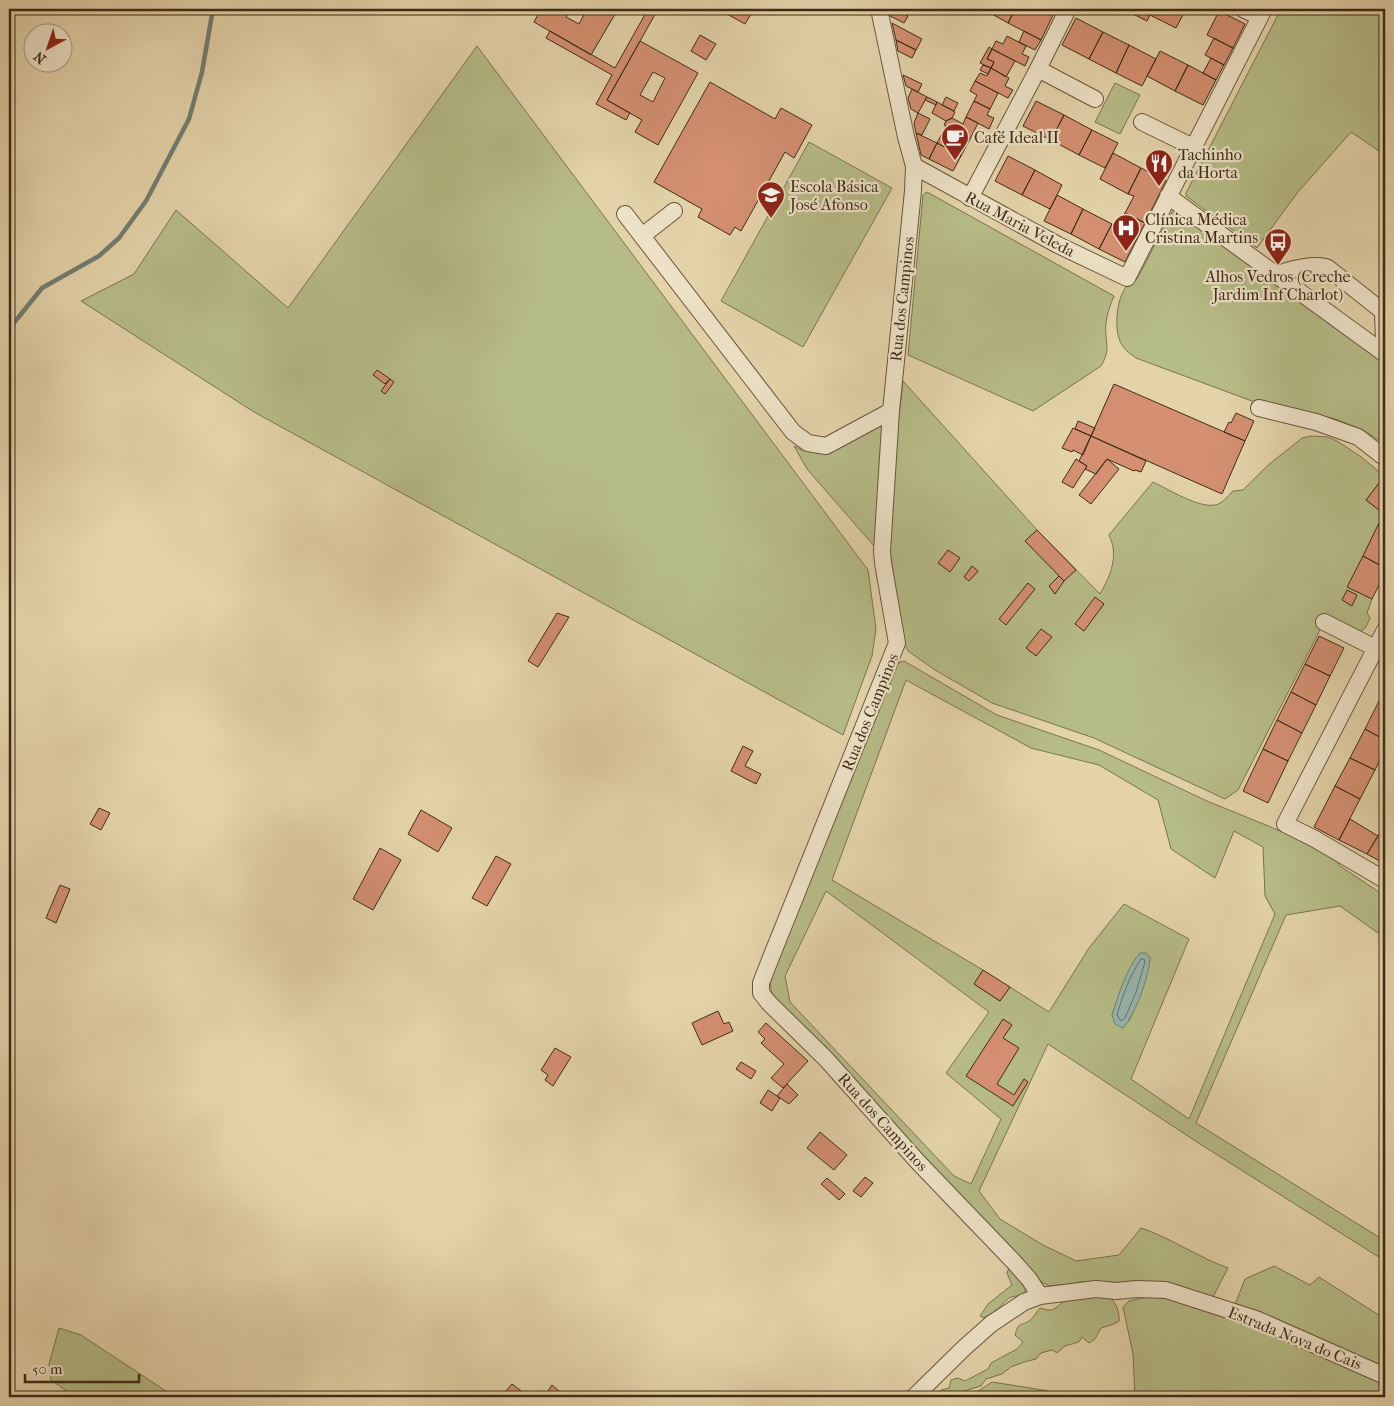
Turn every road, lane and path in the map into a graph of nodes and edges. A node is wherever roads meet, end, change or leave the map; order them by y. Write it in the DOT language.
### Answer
graph roads {
  1 [pos="880,9"];
  2 [pos="1068,9"];
  3 [pos="1243,9"];
  4 [pos="1262,13"];
  5 [pos="1038,69"];
  6 [pos="1095,99"];
  7 [pos="1142,122"];
  8 [pos="1193,147"];
  9 [pos="914,166"];
  10 [pos="1168,196"];
  11 [pos="970,198"];
  12 [pos="674,211"];
  13 [pos="625,214"];
  14 [pos="642,236"];
  15 [pos="1277,275"];
  16 [pos="1382,305"];
  17 [pos="1384,353"];
  18 [pos="1259,408"];
  19 [pos="892,411"];
  20 [pos="1385,458"];
  21 [pos="1324,622"];
  22 [pos="1385,630"];
  23 [pos="1381,651"];
  24 [pos="1385,880"];
  25 [pos="1040,1296"];
  26 [pos="1385,1376"];
  27 [pos="914,1397"];
  1 -- 9 [label="street, Rua dos Campinos"];
  2 -- 5 [label="street"];
  3 -- 4 [label="street"];
  4 -- 8 [label="street"];
  5 -- 6 [label="street"];
  5 -- 11 [label="street"];
  7 -- 8 [label="street"];
  8 -- 10 [label="street"];
  9 -- 11 [label="street, Rua Maria Veleda"];
  9 -- 19 [label="street, Rua dos Campinos"];
  10 -- 11 [label="street, Rua Maria Veleda"];
  10 -- 15 [label="street"];
  12 -- 14 [label="street"];
  13 -- 14 [label="street"];
  14 -- 19 [label="street"];
  15 -- 16 [label="street"];
  15 -- 17 [label="street"];
  16 -- 17 [label="street"];
  18 -- 20 [label="street"];
  19 -- 25 [label="street, Rua dos Campinos"];
  21 -- 23 [label="street"];
  22 -- 23 [label="street"];
  23 -- 24 [label="street"];
  25 -- 26 [label="street, Estrada Nova do Cais"];
  25 -- 27 [label="street, Estrada Nova do Cais"];
}
